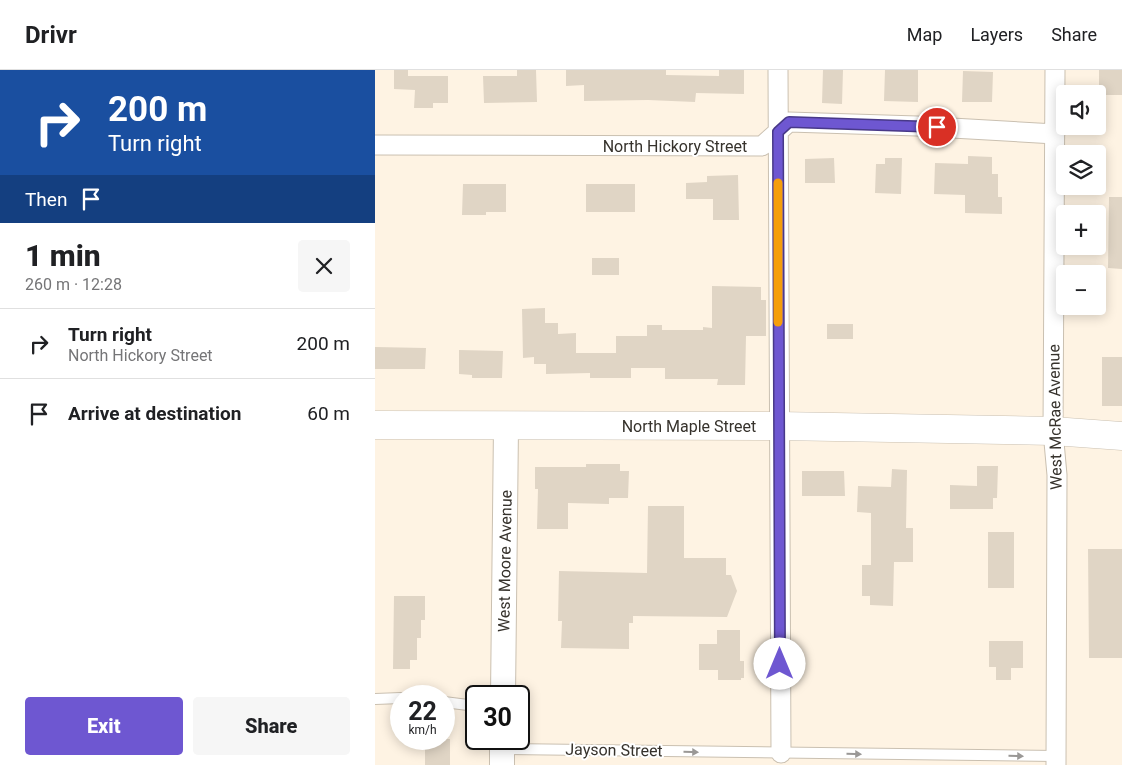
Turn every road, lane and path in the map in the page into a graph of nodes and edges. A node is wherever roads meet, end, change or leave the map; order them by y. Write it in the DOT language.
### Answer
graph roads {
  1 [pos="778,70"];
  2 [pos="1055,70"];
  3 [pos="778,132"];
  4 [pos="1055,134"];
  5 [pos="375,145"];
  6 [pos="375,425"];
  7 [pos="507,426"];
  8 [pos="778,426"];
  9 [pos="1053,431"];
  10 [pos="1122,436"];
  11 [pos="503,685"];
  12 [pos="390,698"];
  13 [pos="375,699"];
  14 [pos="502,751"];
  15 [pos="781,753"];
  16 [pos="1056,761"];
  1 -- 3 [label="street"];
  2 -- 4 [label="street, West McRae Avenue"];
  3 -- 4 [label="street, North Hickory Street"];
  3 -- 5 [label="street, North Hickory Street"];
  3 -- 8 [label="street"];
  4 -- 9 [label="street, West McRae Avenue"];
  6 -- 7 [label="main road, North Maple Street"];
  7 -- 8 [label="main road, North Maple Street"];
  7 -- 11 [label="street, West Moore Avenue"];
  8 -- 9 [label="main road, North Maple Street"];
  8 -- 15 [label="street"];
  9 -- 10 [label="main road, North Maple Street"];
  9 -- 16 [label="street, West McRae Avenue"];
  12 -- 13 [label="lane"];
  14 -- 15 [label="lane, Jayson Street, one-way"];
  15 -- 16 [label="lane, Jayson Street, one-way"];
}
